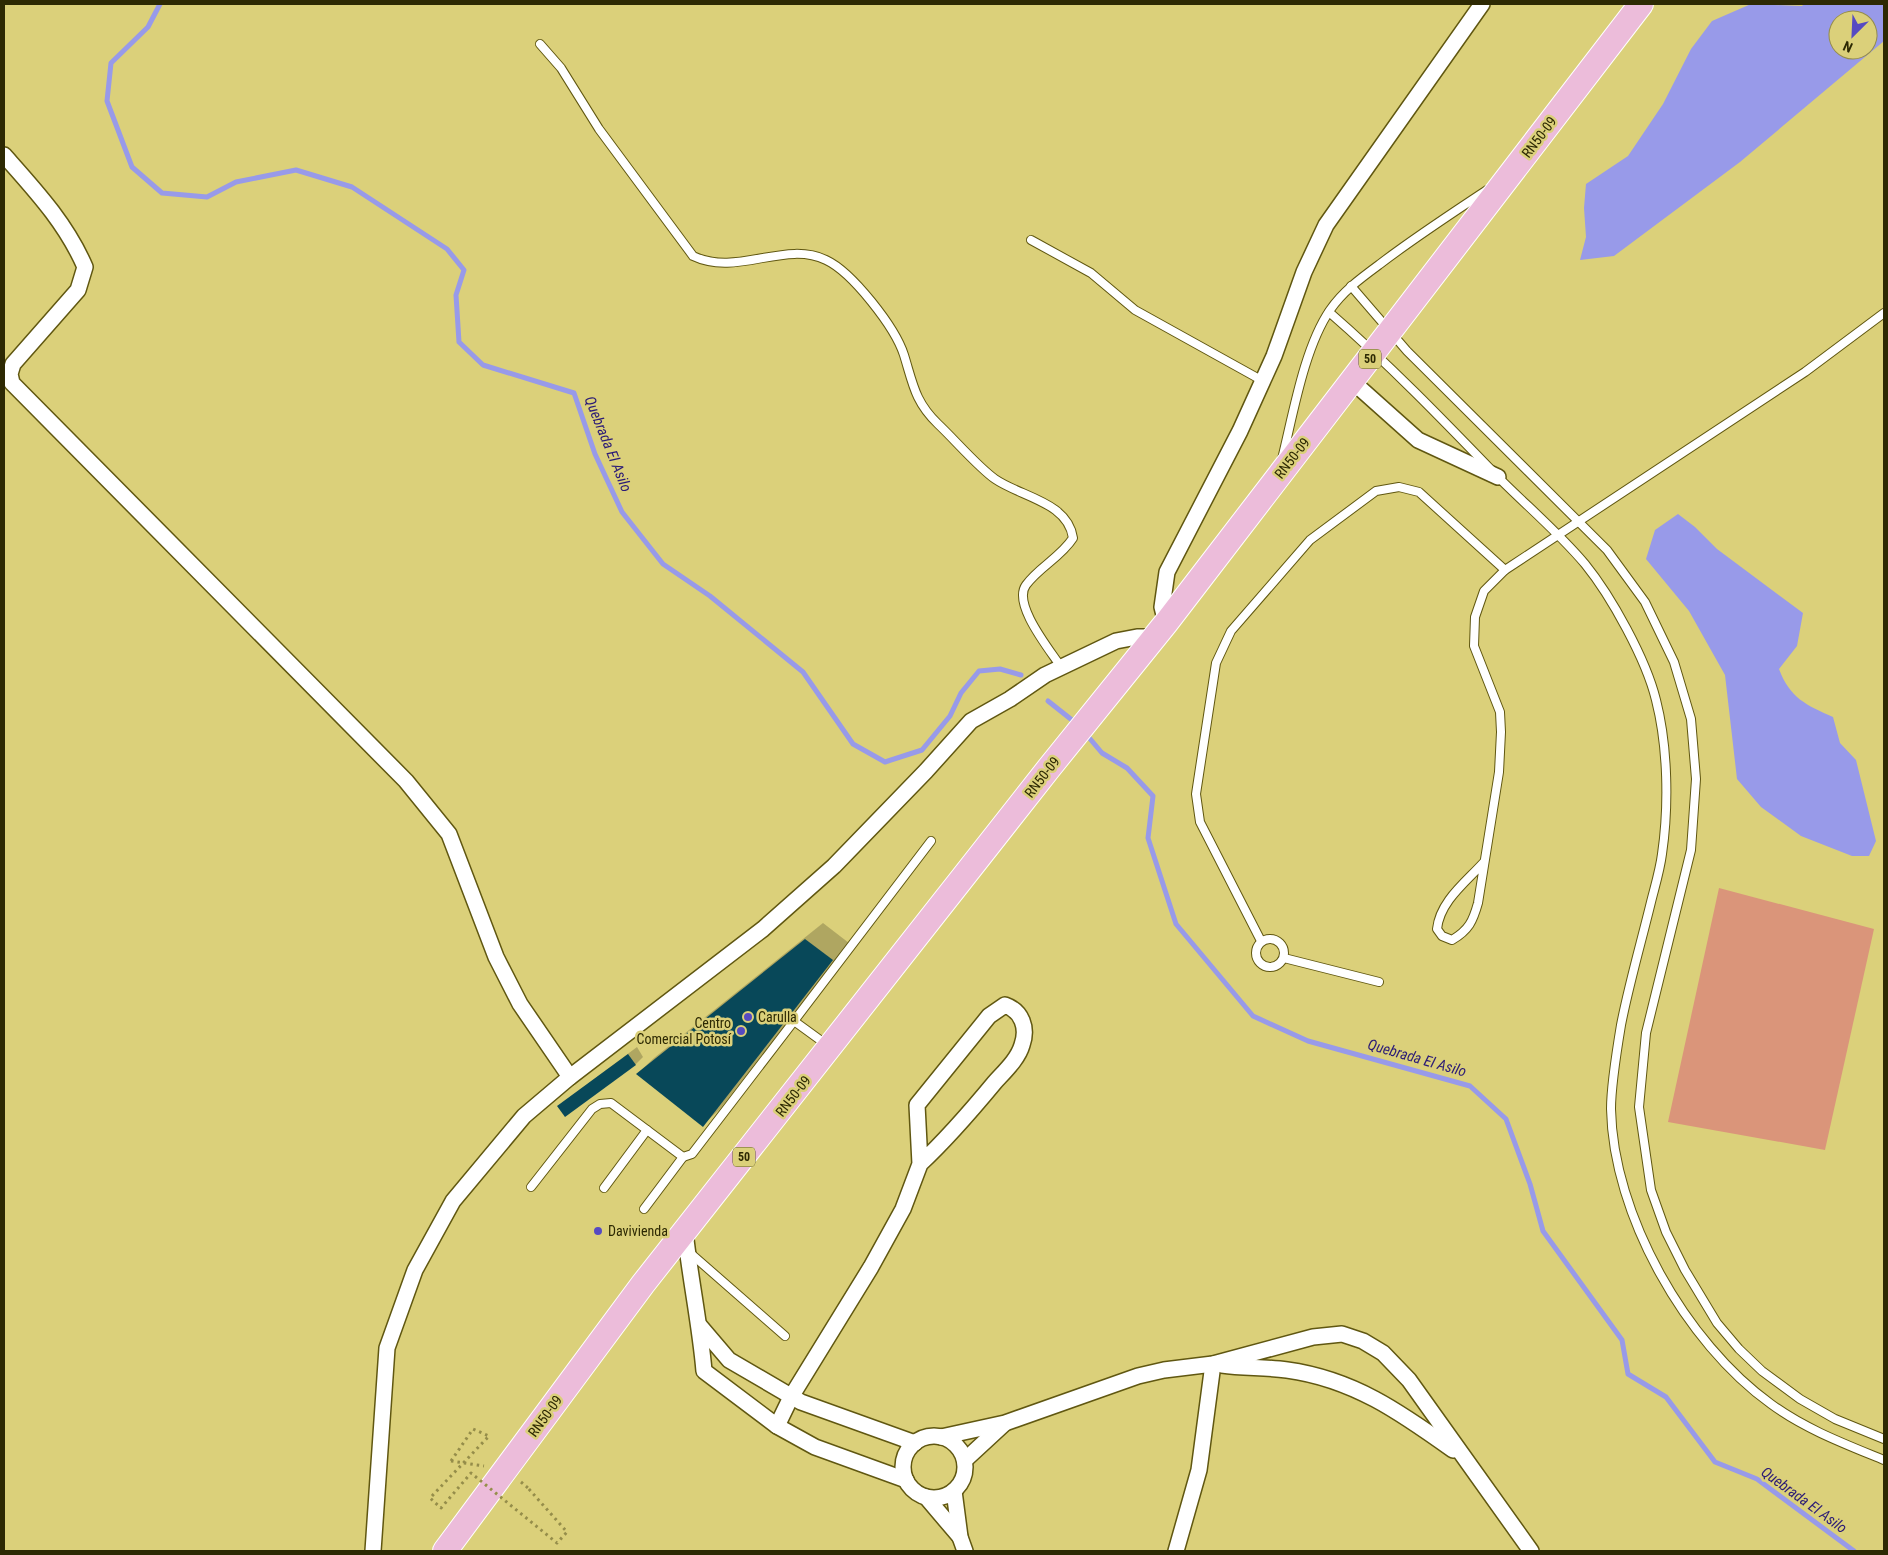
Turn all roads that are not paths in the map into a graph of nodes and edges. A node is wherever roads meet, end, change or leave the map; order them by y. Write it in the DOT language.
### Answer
graph roads {
  1 [pos="1482,4"];
  2 [pos="1641,4"];
  3 [pos="540,44"];
  4 [pos="4,155"];
  5 [pos="1512,174"];
  6 [pos="1031,240"];
  7 [pos="1351,286"];
  8 [pos="1329,312"];
  9 [pos="1884,313"];
  10 [pos="1391,333"];
  11 [pos="1376,352"];
  12 [pos="1263,381"];
  13 [pos="1353,382"];
  14 [pos="1498,477"];
  15 [pos="1277,478"];
  16 [pos="1580,522"];
  17 [pos="1557,535"];
  18 [pos="1505,570"];
  19 [pos="1160,630"];
  20 [pos="1061,667"];
  21 [pos="931,841"];
  22 [pos="1484,862"];
  23 [pos="1261,941"];
  24 [pos="1284,958"];
  25 [pos="1378,982"];
  26 [pos="794,1021"];
  27 [pos="830,1048"];
  28 [pos="570,1077"];
  29 [pos="647,1130"];
  30 [pos="683,1157"];
  31 [pos="920,1164"];
  32 [pos="531,1187"];
  33 [pos="604,1188"];
  34 [pos="644,1209"];
  35 [pos="686,1241"];
  36 [pos="700,1326"];
  37 [pos="785,1336"];
  38 [pos="1213,1364"];
  39 [pos="792,1397"];
  40 [pos="1005,1423"];
  41 [pos="777,1426"];
  42 [pos="941,1437"];
  43 [pos="1884,1439"];
  44 [pos="915,1443"];
  45 [pos="1464,1458"];
  46 [pos="965,1460"];
  47 [pos="1884,1460"];
  48 [pos="906,1480"];
  49 [pos="954,1491"];
  50 [pos="926,1497"];
  51 [pos="963,1544"];
  52 [pos="373,1551"];
  53 [pos="445,1551"];
  54 [pos="1176,1551"];
  55 [pos="1531,1551"];
  1 -- 12 [label="street"];
  2 -- 5 [label="main road, RN50-09 / 50"];
  3 -- 20 [label="lane"];
  4 -- 28 [label="street"];
  5 -- 7 [label="lane"];
  5 -- 10 [label="main road, RN50-09 / 50"];
  6 -- 12 [label="lane"];
  7 -- 8 [label="lane"];
  7 -- 10 [label="lane"];
  8 -- 11 [label="lane"];
  8 -- 15 [label="lane"];
  9 -- 16 [label="lane"];
  10 -- 11 [label="main road, RN50-09 / 50"];
  10 -- 16 [label="lane"];
  11 -- 13 [label="main road, RN50-09 / 50"];
  11 -- 14 [label="lane"];
  12 -- 19 [label="street"];
  13 -- 14 [label="street"];
  13 -- 15 [label="main road, RN50-09 / 50"];
  14 -- 17 [label="lane"];
  15 -- 19 [label="main road, RN50-09 / 50"];
  16 -- 17 [label="lane"];
  16 -- 43 [label="lane"];
  17 -- 18 [label="lane"];
  17 -- 47 [label="lane"];
  18 -- 22 [label="lane"];
  18 -- 23 [label="lane"];
  19 -- 20 [label="street"];
  19 -- 27 [label="main road, RN50-09 / 50"];
  20 -- 28 [label="street"];
  21 -- 26 [label="lane"];
  22 -- 22 [label="lane"];
  23 -- 24 [label="lane"];
  23 -- 24 [label="lane"];
  24 -- 25 [label="lane"];
  26 -- 27 [label="lane"];
  26 -- 30 [label="lane"];
  27 -- 35 [label="main road, RN50-09 / 50"];
  28 -- 52 [label="street"];
  29 -- 30 [label="lane"];
  29 -- 32 [label="lane"];
  29 -- 33 [label="lane"];
  30 -- 34 [label="lane"];
  31 -- 31 [label="street"];
  31 -- 39 [label="street"];
  35 -- 36 [label="street"];
  35 -- 37 [label="lane"];
  35 -- 53 [label="main road, RN50-09 / 50"];
  36 -- 39 [label="street"];
  36 -- 41 [label="street"];
  38 -- 40 [label="street"];
  38 -- 45 [label="street"];
  38 -- 45 [label="street"];
  38 -- 54 [label="street"];
  39 -- 41 [label="street"];
  39 -- 44 [label="street"];
  40 -- 42 [label="street"];
  40 -- 46 [label="street"];
  41 -- 48 [label="street"];
  42 -- 44 [label="street"];
  42 -- 46 [label="street"];
  44 -- 48 [label="street"];
  45 -- 55 [label="street"];
  46 -- 49 [label="street"];
  48 -- 50 [label="street"];
  49 -- 50 [label="street"];
  49 -- 51 [label="street"];
  50 -- 51 [label="street"];
}
